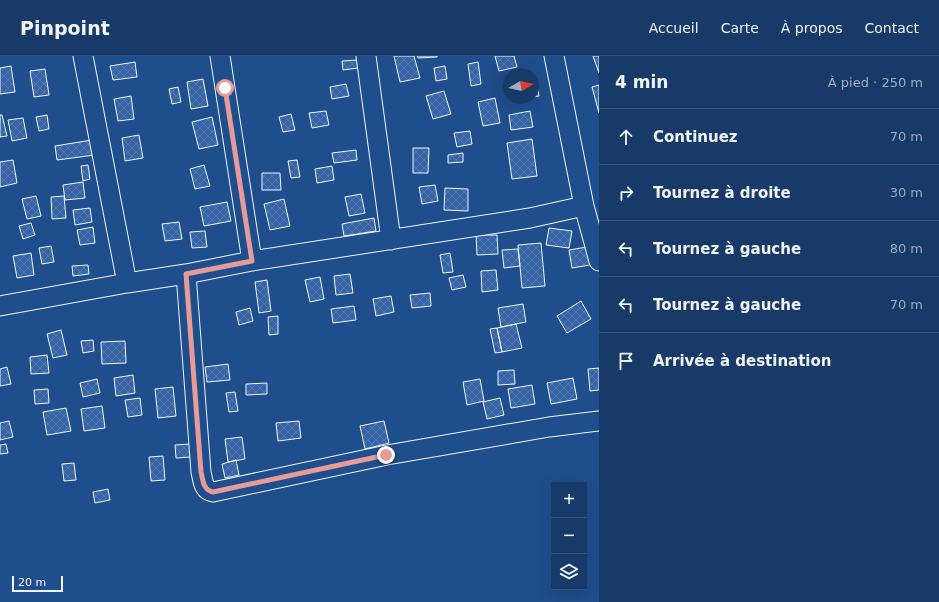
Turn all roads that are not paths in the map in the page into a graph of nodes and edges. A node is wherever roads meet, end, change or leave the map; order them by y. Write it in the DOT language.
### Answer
graph roads {
  1 [pos="83,56"];
  2 [pos="220,56"];
  3 [pos="366,56"];
  4 [pos="554,56"];
  5 [pos="584,206"];
  6 [pos="391,240"];
  7 [pos="252,261"];
  8 [pos="599,261"];
  9 [pos="186,274"];
  10 [pos="127,283"];
  11 [pos="0,306"];
  12 [pos="599,421"];
  1 -- 10 [label="street"];
  2 -- 7 [label="street"];
  3 -- 6 [label="street"];
  4 -- 5 [label="street"];
  5 -- 6 [label="street"];
  5 -- 8 [label="street"];
  6 -- 7 [label="street"];
  7 -- 9 [label="street"];
  9 -- 10 [label="street"];
  9 -- 12 [label="street"];
  10 -- 11 [label="street"];
}
